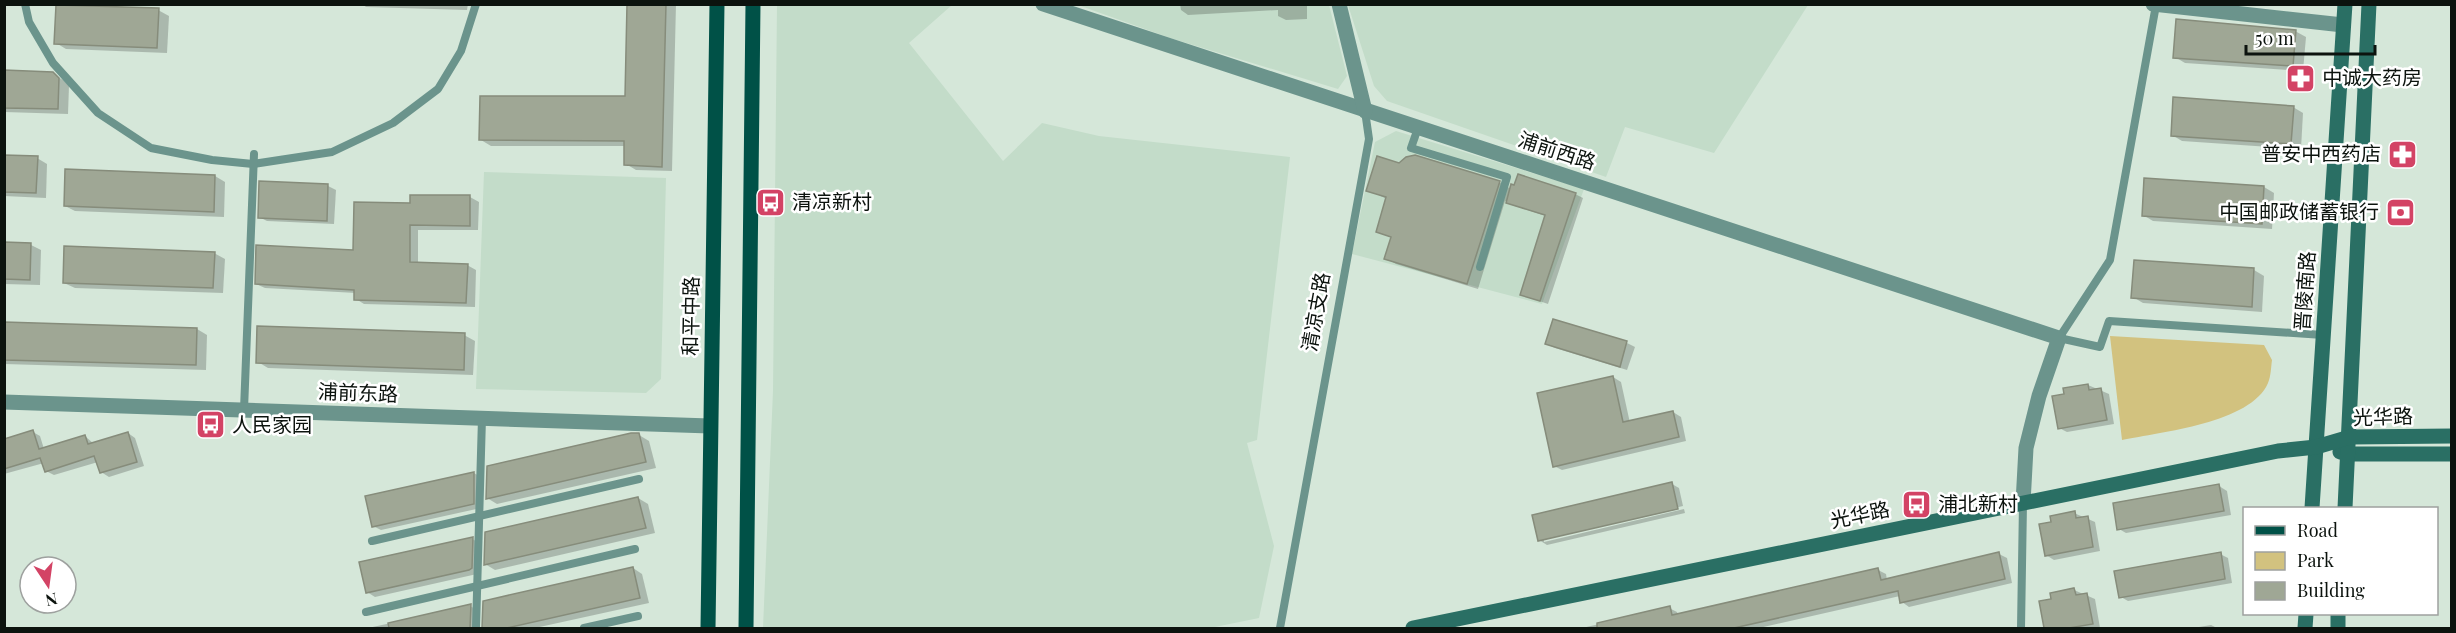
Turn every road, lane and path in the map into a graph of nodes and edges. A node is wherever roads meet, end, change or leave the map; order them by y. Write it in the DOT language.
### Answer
graph roads {
  1 [pos="25,4"];
  2 [pos="476,4"];
  3 [pos="717,4"];
  4 [pos="753,4"];
  5 [pos="1043,4"];
  6 [pos="1339,4"];
  7 [pos="2345,4"];
  8 [pos="2369,4"];
  9 [pos="2155,5"];
  10 [pos="2343,25"];
  11 [pos="1365,111"];
  12 [pos="1418,128"];
  13 [pos="254,154"];
  14 [pos="253,164"];
  15 [pos="1480,267"];
  16 [pos="2323,335"];
  17 [pos="2059,338"];
  18 [pos="4,402"];
  19 [pos="244,410"];
  20 [pos="482,418"];
  21 [pos="710,426"];
  22 [pos="2451,436"];
  23 [pos="2350,437"];
  24 [pos="2316,447"];
  25 [pos="2349,454"];
  26 [pos="2451,454"];
  27 [pos="639,479"];
  28 [pos="2023,503"];
  29 [pos="2312,507"];
  30 [pos="2345,507"];
  31 [pos="479,516"];
  32 [pos="372,541"];
  33 [pos="635,549"];
  34 [pos="477,586"];
  35 [pos="366,612"];
  36 [pos="638,616"];
  37 [pos="476,628"];
  38 [pos="584,628"];
  39 [pos="708,628"];
  40 [pos="746,628"];
  41 [pos="1280,628"];
  42 [pos="1413,628"];
  43 [pos="2021,628"];
  1 -- 14 [label="lane"];
  2 -- 14 [label="lane"];
  3 -- 21 [label="main road, 和平中路"];
  4 -- 40 [label="main road"];
  5 -- 11 [label="street, 浦前西路"];
  6 -- 11 [label="street, 清凉支路"];
  7 -- 10 [label="main road, 晋陵南路"];
  8 -- 23 [label="main road"];
  9 -- 10 [label="street"];
  9 -- 17 [label="lane"];
  10 -- 16 [label="main road, 晋陵南路"];
  11 -- 12 [label="street, 浦前西路"];
  11 -- 41 [label="lane, 清凉支路"];
  12 -- 15 [label="lane"];
  12 -- 17 [label="street, 浦前西路"];
  13 -- 14 [label="lane"];
  14 -- 19 [label="lane"];
  16 -- 17 [label="lane"];
  16 -- 24 [label="main road, 晋陵南路"];
  17 -- 28 [label="street"];
  18 -- 19 [label="street, 浦前东路"];
  19 -- 20 [label="street, 浦前东路"];
  20 -- 21 [label="street, 浦前东路"];
  20 -- 31 [label="lane"];
  21 -- 39 [label="main road, 和平中路"];
  22 -- 23 [label="main road, 光华路"];
  23 -- 24 [label="main road, 光华路"];
  23 -- 25 [label="main road"];
  24 -- 25 [label="main road, 光华路"];
  24 -- 28 [label="main road, 光华路"];
  24 -- 29 [label="main road, 晋陵南路"];
  25 -- 26 [label="main road, 光华路"];
  25 -- 30 [label="main road"];
  27 -- 31 [label="lane"];
  28 -- 42 [label="main road, 光华路"];
  28 -- 43 [label="lane"];
  31 -- 32 [label="lane"];
  31 -- 34 [label="lane"];
  33 -- 34 [label="lane"];
  34 -- 35 [label="lane"];
  34 -- 37 [label="lane"];
  36 -- 38 [label="lane"];
}
